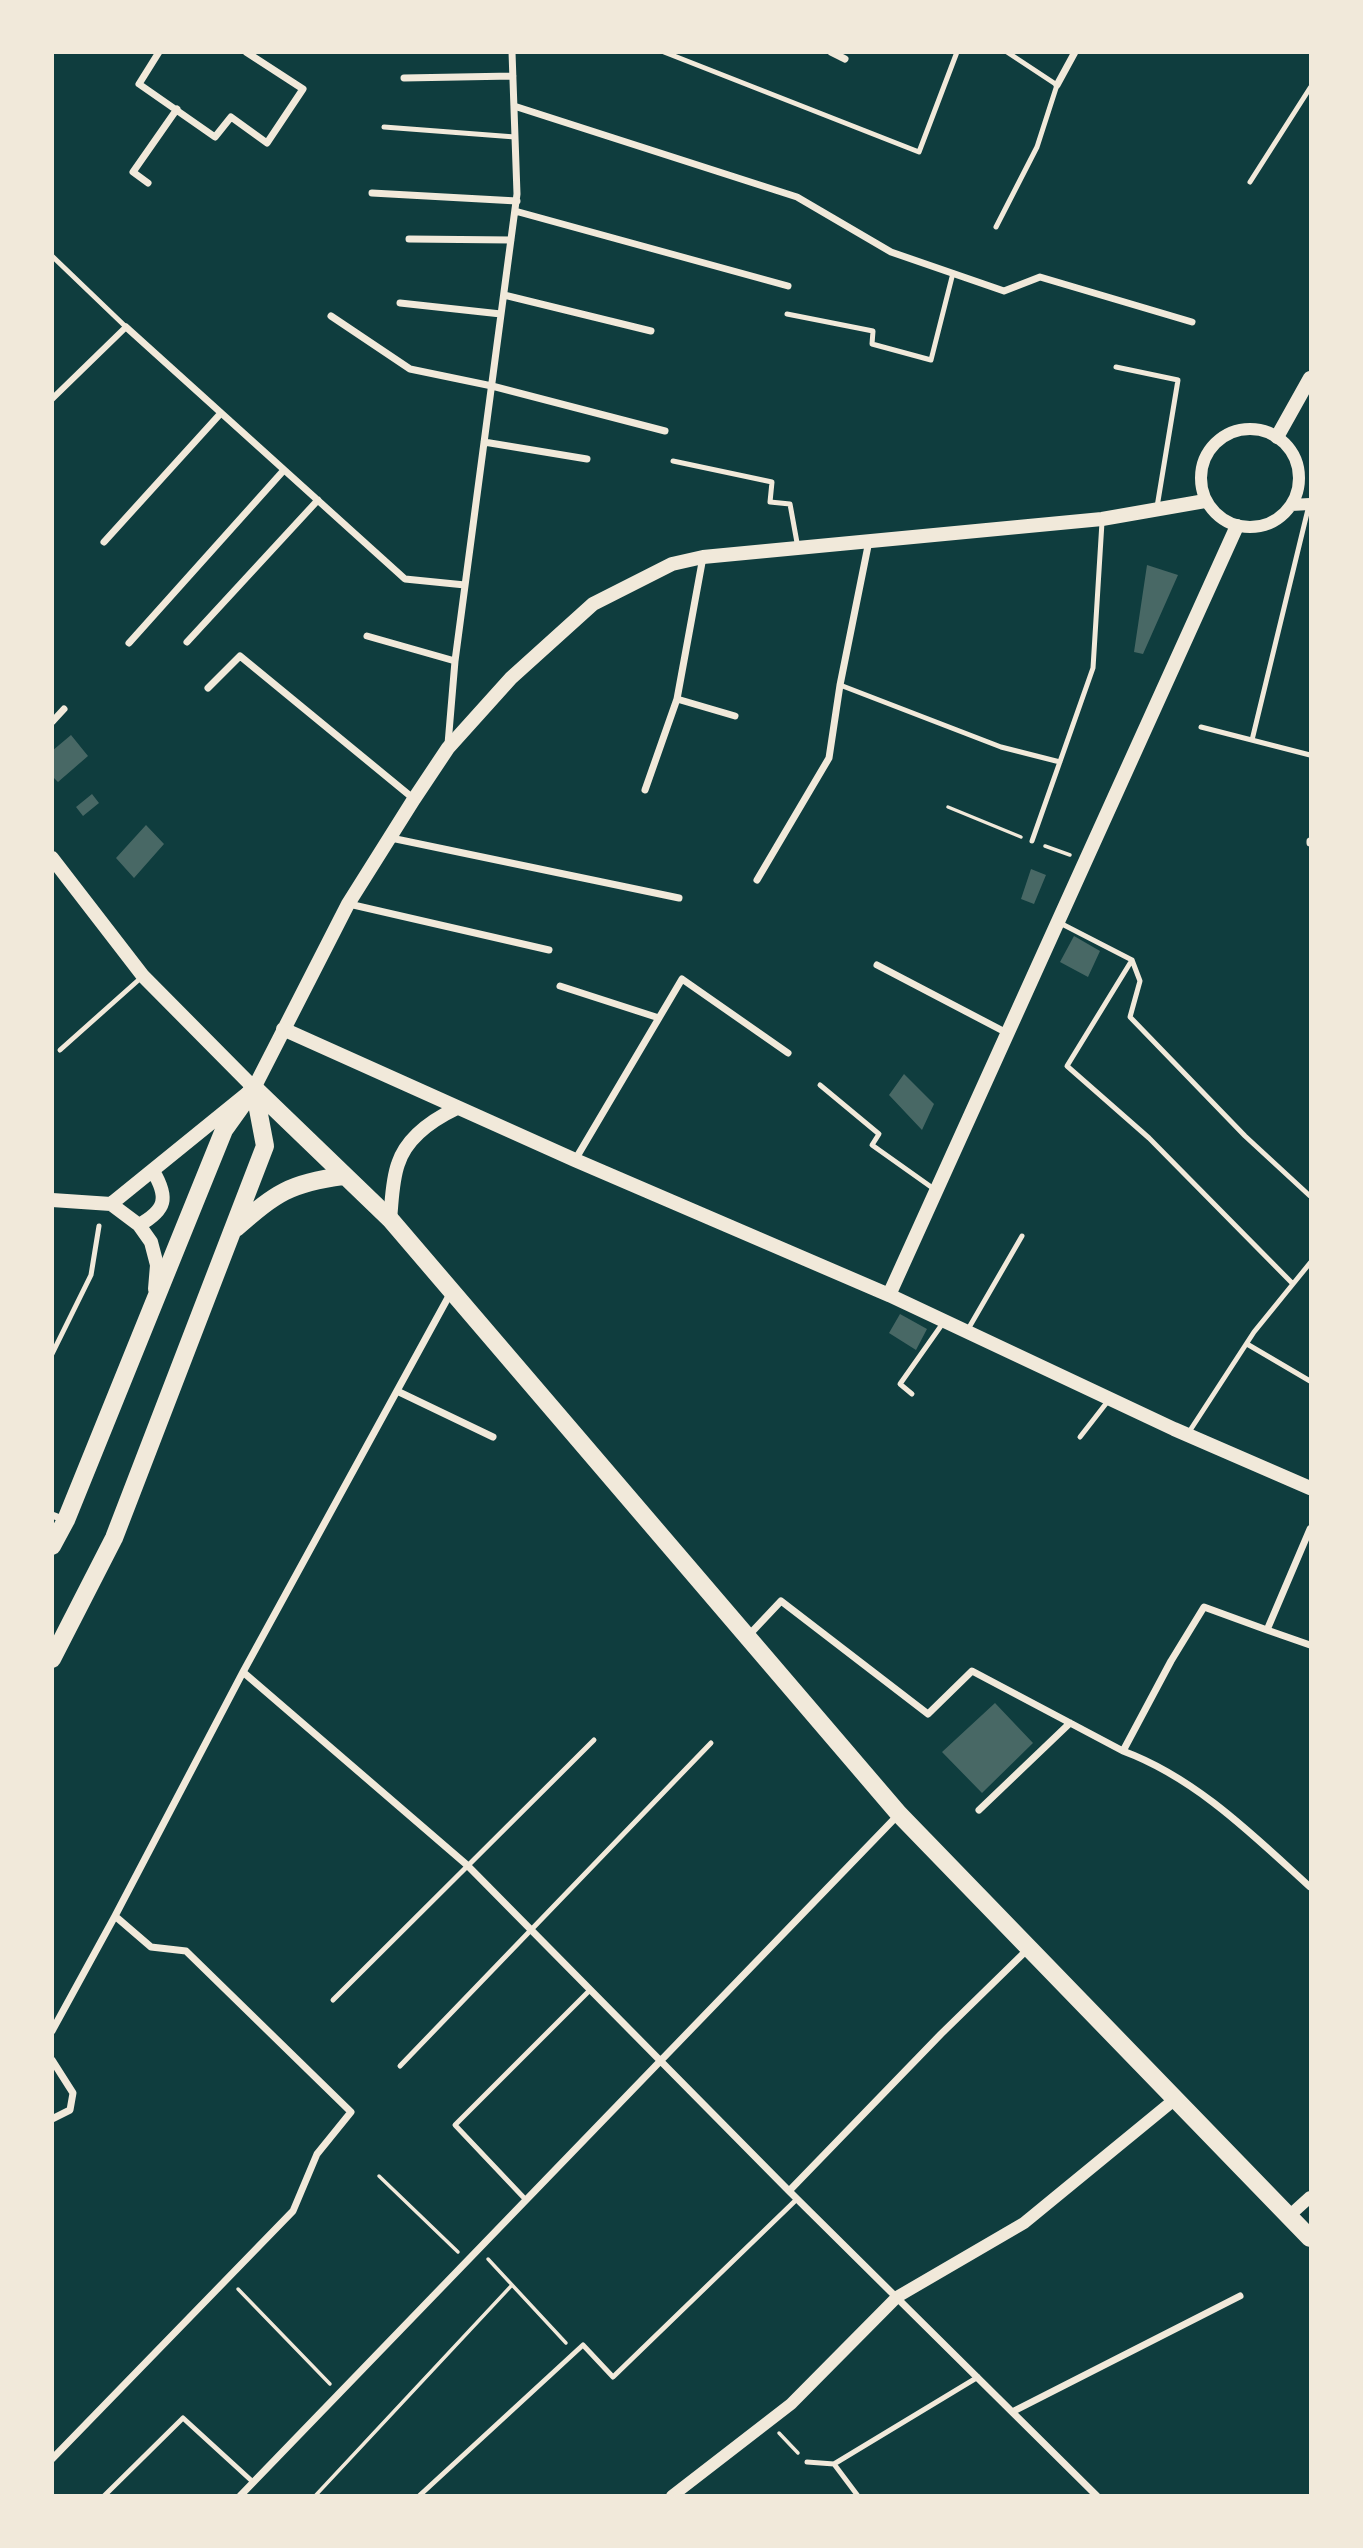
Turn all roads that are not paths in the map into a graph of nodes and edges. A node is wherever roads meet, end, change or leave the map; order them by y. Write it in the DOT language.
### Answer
graph roads {
  1 [pos="159,52"];
  2 [pos="246,52"];
  3 [pos="512,52"];
  4 [pos="664,52"];
  5 [pos="831,52"];
  6 [pos="957,52"];
  7 [pos="1007,52"];
  8 [pos="1074,52"];
  9 [pos="845,59"];
  10 [pos="513,76"];
  11 [pos="404,78"];
  12 [pos="1057,85"];
  13 [pos="1311,88"];
  14 [pos="514,106"];
  15 [pos="177,109"];
  16 [pos="384,128"];
  17 [pos="515,137"];
  18 [pos="1250,182"];
  19 [pos="148,183"];
  20 [pos="372,193"];
  21 [pos="517,201"];
  22 [pos="515,211"];
  23 [pos="996,227"];
  24 [pos="410,239"];
  25 [pos="511,240"];
  26 [pos="52,256"];
  27 [pos="953,273"];
  28 [pos="788,286"];
  29 [pos="504,295"];
  30 [pos="400,303"];
  31 [pos="501,314"];
  32 [pos="786,314"];
  33 [pos="331,316"];
  34 [pos="1192,322"];
  35 [pos="126,327"];
  36 [pos="651,331"];
  37 [pos="1116,367"];
  38 [pos="1311,378"];
  39 [pos="492,386"];
  40 [pos="52,399"];
  41 [pos="221,413"];
  42 [pos="665,431"];
  43 [pos="1277,437"];
  44 [pos="484,442"];
  45 [pos="587,459"];
  46 [pos="673,461"];
  47 [pos="284,470"];
  48 [pos="317,500"];
  49 [pos="1205,500"];
  50 [pos="1310,504"];
  51 [pos="1291,505"];
  52 [pos="1156,510"];
  53 [pos="1102,519"];
  54 [pos="1237,526"];
  55 [pos="869,541"];
  56 [pos="104,542"];
  57 [pos="798,548"];
  58 [pos="703,557"];
  59 [pos="465,585"];
  60 [pos="366,636"];
  61 [pos="187,642"];
  62 [pos="129,643"];
  63 [pos="455,661"];
  64 [pos="840,685"];
  65 [pos="208,688"];
  66 [pos="677,699"];
  67 [pos="64,709"];
  68 [pos="735,716"];
  69 [pos="52,722"];
  70 [pos="1201,727"];
  71 [pos="1251,740"];
  72 [pos="448,748"];
  73 [pos="1311,755"];
  74 [pos="1060,762"];
  75 [pos="645,790"];
  76 [pos="414,799"];
  77 [pos="390,837"];
  78 [pos="1032,841"];
  79 [pos="52,858"];
  80 [pos="757,880"];
  81 [pos="679,898"];
  82 [pos="348,904"];
  83 [pos="1058,921"];
  84 [pos="549,950"];
  85 [pos="1132,960"];
  86 [pos="877,965"];
  87 [pos="143,976"];
  88 [pos="560,986"];
  89 [pos="659,1018"];
  90 [pos="283,1030"];
  91 [pos="1008,1033"];
  92 [pos="60,1050"];
  93 [pos="788,1053"];
  94 [pos="820,1085"];
  95 [pos="254,1088"];
  96 [pos="457,1108"];
  97 [pos="575,1160"];
  98 [pos="153,1171"];
  99 [pos="343,1176"];
  100 [pos="937,1191"];
  101 [pos="1311,1196"];
  102 [pos="52,1200"];
  103 [pos="111,1204"];
  104 [pos="390,1219"];
  105 [pos="139,1225"];
  106 [pos="99,1226"];
  107 [pos="233,1231"];
  108 [pos="1022,1236"];
  109 [pos="1311,1263"];
  110 [pos="1293,1284"];
  111 [pos="452,1290"];
  112 [pos="890,1295"];
  113 [pos="154,1306"];
  114 [pos="944,1321"];
  115 [pos="967,1331"];
  116 [pos="1247,1344"];
  117 [pos="52,1354"];
  118 [pos="1311,1381"];
  119 [pos="397,1391"];
  120 [pos="912,1394"];
  121 [pos="1110,1399"];
  122 [pos="1188,1435"];
  123 [pos="494,1437"];
  124 [pos="1080,1437"];
  125 [pos="1311,1489"];
  126 [pos="59,1517"];
  127 [pos="1311,1529"];
  128 [pos="52,1546"];
  129 [pos="1267,1630"];
  130 [pos="748,1636"];
  131 [pos="1311,1645"];
  132 [pos="52,1659"];
  133 [pos="243,1672"];
  134 [pos="1070,1723"];
  135 [pos="594,1740"];
  136 [pos="711,1743"];
  137 [pos="1123,1751"];
  138 [pos="979,1810"];
  139 [pos="899,1814"];
  140 [pos="467,1865"];
  141 [pos="1311,1887"];
  142 [pos="115,1916"];
  143 [pos="532,1930"];
  144 [pos="1029,1948"];
  145 [pos="590,1990"];
  146 [pos="332,2000"];
  147 [pos="52,2031"];
  148 [pos="52,2060"];
  149 [pos="661,2062"];
  150 [pos="400,2066"];
  151 [pos="1174,2100"];
  152 [pos="52,2119"];
  153 [pos="789,2191"];
  154 [pos="1311,2197"];
  155 [pos="797,2199"];
  156 [pos="526,2200"];
  157 [pos="1289,2216"];
  158 [pos="1311,2238"];
  159 [pos="1240,2296"];
  160 [pos="897,2297"];
  161 [pos="978,2377"];
  162 [pos="1012,2412"];
  163 [pos="52,2459"];
  164 [pos="807,2462"];
  165 [pos="834,2464"];
  166 [pos="253,2482"];
  167 [pos="104,2496"];
  168 [pos="240,2496"];
  169 [pos="419,2496"];
  170 [pos="672,2496"];
  171 [pos="858,2496"];
  172 [pos="1097,2496"];
  1 -- 15 [label="street"];
  2 -- 15 [label="street"];
  3 -- 10 [label="street"];
  4 -- 6 [label="lane"];
  5 -- 9 [label="street"];
  7 -- 12 [label="lane"];
  8 -- 12 [label="street"];
  10 -- 11 [label="street"];
  10 -- 14 [label="street"];
  12 -- 23 [label="lane"];
  13 -- 18 [label="lane"];
  14 -- 17 [label="street"];
  14 -- 27 [label="street"];
  15 -- 19 [label="street"];
  16 -- 17 [label="lane"];
  17 -- 21 [label="street"];
  20 -- 21 [label="street"];
  21 -- 22 [label="street"];
  22 -- 25 [label="street"];
  22 -- 28 [label="street"];
  24 -- 25 [label="street"];
  25 -- 29 [label="street"];
  26 -- 35 [label="lane"];
  27 -- 32 [label="lane"];
  27 -- 34 [label="street"];
  29 -- 31 [label="street"];
  29 -- 36 [label="street"];
  30 -- 31 [label="street"];
  31 -- 39 [label="street"];
  33 -- 39 [label="street"];
  35 -- 40 [label="street"];
  35 -- 41 [label="street"];
  37 -- 52 [label="lane"];
  38 -- 43 [label="main road"];
  39 -- 42 [label="street"];
  39 -- 44 [label="street"];
  41 -- 47 [label="street"];
  41 -- 56 [label="street"];
  43 -- 49 [label="street"];
  43 -- 51 [label="street"];
  44 -- 45 [label="street"];
  44 -- 59 [label="street"];
  46 -- 57 [label="lane"];
  47 -- 48 [label="street"];
  47 -- 62 [label="street"];
  48 -- 59 [label="street"];
  48 -- 61 [label="street"];
  49 -- 52 [label="main road"];
  49 -- 54 [label="street"];
  50 -- 51 [label="street"];
  50 -- 71 [label="lane"];
  51 -- 54 [label="street"];
  52 -- 53 [label="main road"];
  53 -- 55 [label="main road"];
  53 -- 74 [label="lane"];
  54 -- 83 [label="main road"];
  55 -- 57 [label="main road"];
  55 -- 64 [label="street"];
  57 -- 58 [label="main road"];
  58 -- 66 [label="street"];
  58 -- 72 [label="main road"];
  59 -- 63 [label="street"];
  60 -- 63 [label="street"];
  63 -- 72 [label="street"];
  64 -- 74 [label="lane"];
  64 -- 80 [label="street"];
  65 -- 76 [label="street"];
  66 -- 68 [label="street"];
  66 -- 75 [label="street"];
  67 -- 69 [label="street"];
  70 -- 71 [label="lane"];
  71 -- 73 [label="lane"];
  72 -- 76 [label="main road"];
  74 -- 78 [label="lane"];
  76 -- 77 [label="main road"];
  77 -- 81 [label="street"];
  77 -- 82 [label="main road"];
  79 -- 87 [label="main road"];
  82 -- 84 [label="street"];
  82 -- 90 [label="main road"];
  83 -- 85 [label="lane"];
  83 -- 91 [label="main road"];
  85 -- 101 [label="lane"];
  85 -- 110 [label="lane"];
  86 -- 91 [label="street"];
  87 -- 92 [label="lane"];
  87 -- 95 [label="main road"];
  88 -- 89 [label="street"];
  89 -- 93 [label="street"];
  89 -- 97 [label="street"];
  90 -- 95 [label="main road"];
  90 -- 96 [label="main road"];
  91 -- 100 [label="main road"];
  94 -- 100 [label="lane"];
  95 -- 98 [label="main road"];
  95 -- 99 [label="main road"];
  95 -- 107 [label="main road"];
  95 -- 113 [label="main road"];
  96 -- 97 [label="main road"];
  96 -- 104 [label="main road"];
  97 -- 112 [label="main road"];
  98 -- 103 [label="main road"];
  98 -- 105 [label="main road"];
  99 -- 104 [label="main road"];
  99 -- 107 [label="main road"];
  100 -- 112 [label="main road"];
  102 -- 103 [label="main road"];
  103 -- 105 [label="main road"];
  104 -- 111 [label="main road"];
  105 -- 113 [label="main road"];
  106 -- 117 [label="lane"];
  107 -- 132 [label="main road"];
  108 -- 115 [label="lane"];
  109 -- 110 [label="lane"];
  110 -- 116 [label="lane"];
  111 -- 119 [label="street"];
  111 -- 130 [label="main road"];
  112 -- 114 [label="main road"];
  113 -- 126 [label="main road"];
  114 -- 115 [label="main road"];
  114 -- 120 [label="lane"];
  115 -- 121 [label="main road"];
  116 -- 118 [label="lane"];
  116 -- 122 [label="lane"];
  119 -- 123 [label="street"];
  119 -- 133 [label="street"];
  121 -- 122 [label="main road"];
  121 -- 124 [label="lane"];
  122 -- 125 [label="main road"];
  126 -- 128 [label="main road"];
  127 -- 129 [label="street"];
  129 -- 131 [label="street"];
  129 -- 137 [label="street"];
  130 -- 134 [label="street"];
  130 -- 139 [label="main road"];
  133 -- 140 [label="street"];
  133 -- 142 [label="street"];
  134 -- 137 [label="street"];
  134 -- 138 [label="street"];
  135 -- 140 [label="lane"];
  136 -- 143 [label="lane"];
  137 -- 141 [label="street"];
  139 -- 144 [label="main road"];
  139 -- 149 [label="street"];
  140 -- 143 [label="street"];
  140 -- 146 [label="lane"];
  142 -- 147 [label="street"];
  142 -- 163 [label="street"];
  143 -- 145 [label="street"];
  143 -- 150 [label="lane"];
  144 -- 151 [label="main road"];
  144 -- 153 [label="street"];
  145 -- 149 [label="street"];
  145 -- 156 [label="lane"];
  148 -- 152 [label="street"];
  149 -- 153 [label="street"];
  149 -- 156 [label="street"];
  151 -- 157 [label="main road"];
  151 -- 160 [label="street"];
  153 -- 155 [label="street"];
  154 -- 157 [label="street"];
  155 -- 160 [label="street"];
  155 -- 169 [label="lane"];
  156 -- 166 [label="street"];
  157 -- 158 [label="main road"];
  159 -- 162 [label="street"];
  160 -- 161 [label="street"];
  160 -- 170 [label="street"];
  161 -- 162 [label="street"];
  161 -- 165 [label="lane"];
  162 -- 172 [label="street"];
  164 -- 165 [label="lane"];
  165 -- 171 [label="lane"];
  166 -- 167 [label="lane"];
  166 -- 168 [label="street"];
}
